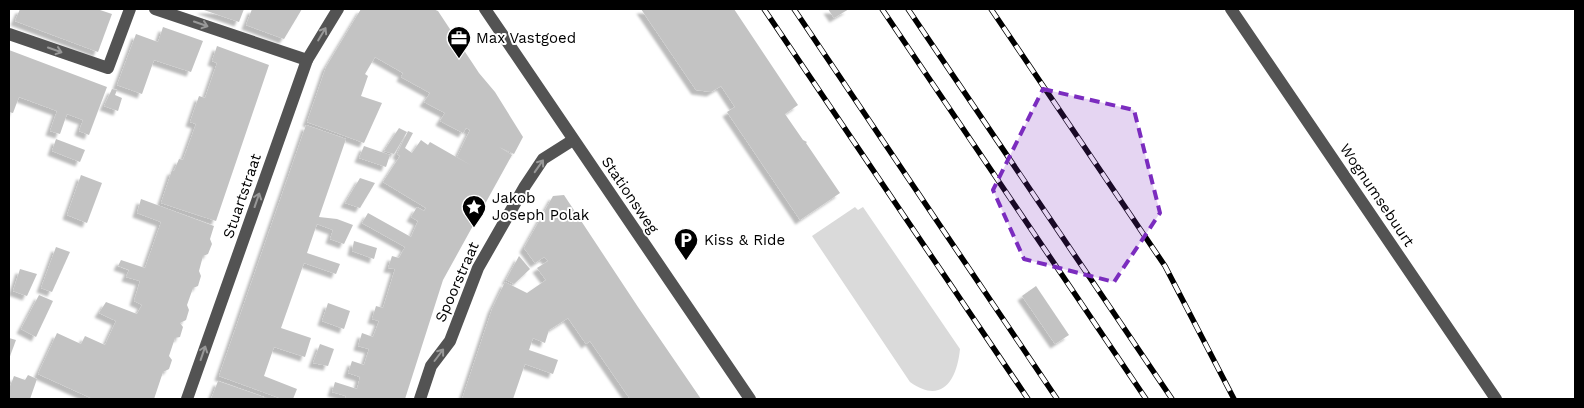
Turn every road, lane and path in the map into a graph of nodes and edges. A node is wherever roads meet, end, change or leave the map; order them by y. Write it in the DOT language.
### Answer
graph roads {
  1 [pos="130,9"];
  2 [pos="155,9"];
  3 [pos="338,9"];
  4 [pos="485,9"];
  5 [pos="1231,9"];
  6 [pos="9,34"];
  7 [pos="307,60"];
  8 [pos="573,140"];
  9 [pos="187,399"];
  10 [pos="420,399"];
  11 [pos="750,399"];
  12 [pos="1496,399"];
  6 -- 1 [label="street, one-way"];
  2 -- 7 [label="street, one-way"];
  7 -- 3 [label="street, Stuartstraat, one-way"];
  4 -- 8 [label="street, Stationsweg"];
  5 -- 12 [label="street, Wognumsebuurt"];
  9 -- 7 [label="street, Stuartstraat, one-way"];
  10 -- 8 [label="street, Spoorstraat, one-way"];
  8 -- 11 [label="street, Stationsweg"];
}
